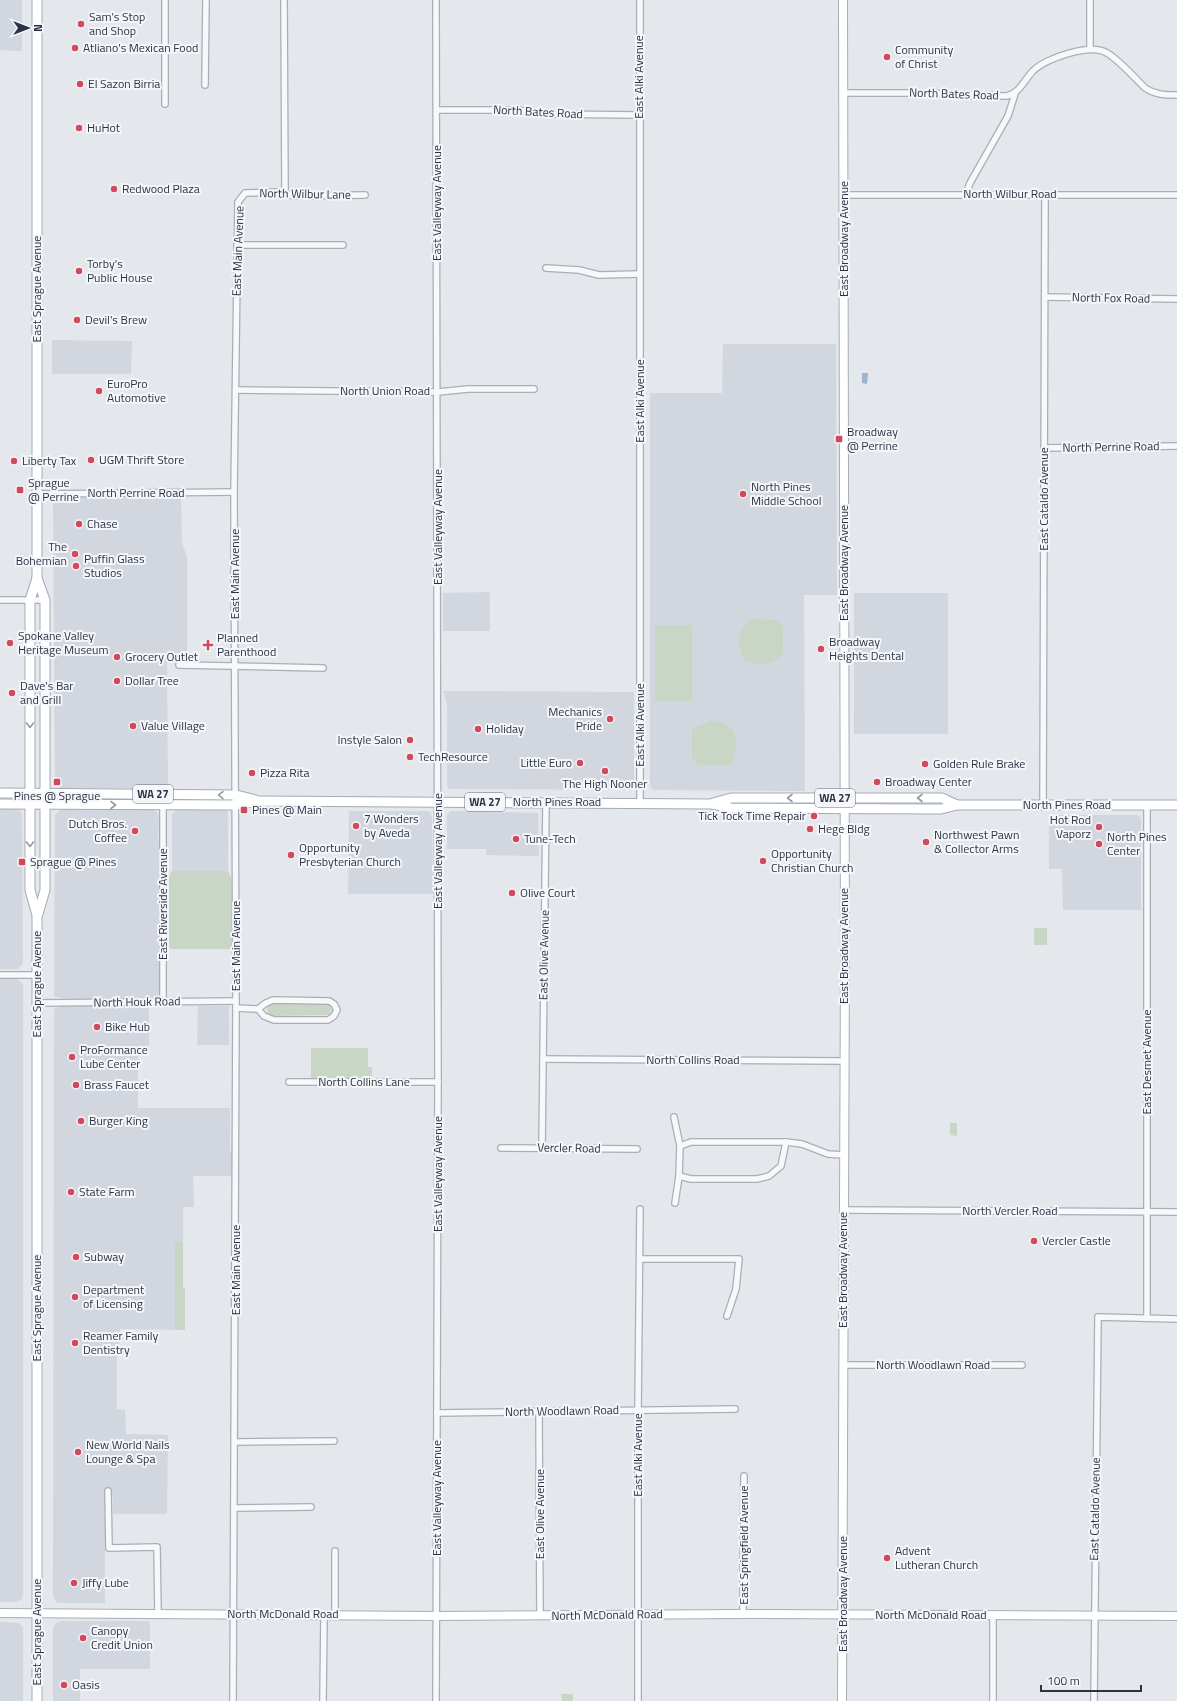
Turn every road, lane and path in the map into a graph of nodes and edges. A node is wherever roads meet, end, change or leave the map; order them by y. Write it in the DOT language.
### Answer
graph roads {
  1 [pos="37,0"];
  2 [pos="165,0"];
  3 [pos="206,0"];
  4 [pos="284,0"];
  5 [pos="436,0"];
  6 [pos="640,0"];
  7 [pos="844,0"];
  8 [pos="1090,0"];
  9 [pos="1090,50"];
  10 [pos="205,85"];
  11 [pos="843,93"];
  12 [pos="1015,94"];
  13 [pos="1177,95"];
  14 [pos="165,104"];
  15 [pos="437,110"];
  16 [pos="639,115"];
  17 [pos="285,193"];
  18 [pos="245,194"];
  19 [pos="966,194"];
  20 [pos="1045,194"];
  21 [pos="365,195"];
  22 [pos="844,195"];
  23 [pos="1177,195"];
  24 [pos="237,245"];
  25 [pos="343,246"];
  26 [pos="546,268"];
  27 [pos="640,274"];
  28 [pos="1045,297"];
  29 [pos="1177,299"];
  30 [pos="534,389"];
  31 [pos="236,390"];
  32 [pos="438,392"];
  33 [pos="1177,446"];
  34 [pos="1044,448"];
  35 [pos="234,492"];
  36 [pos="37,494"];
  37 [pos="37,578"];
  38 [pos="0,600"];
  39 [pos="30,600"];
  40 [pos="45,600"];
  41 [pos="179,665"];
  42 [pos="234,666"];
  43 [pos="323,668"];
  44 [pos="0,794"];
  45 [pos="30,794"];
  46 [pos="46,794"];
  47 [pos="236,795"];
  48 [pos="844,798"];
  49 [pos="259,801"];
  50 [pos="438,801"];
  51 [pos="546,802"];
  52 [pos="640,803"];
  53 [pos="0,804"];
  54 [pos="30,804"];
  55 [pos="712,804"];
  56 [pos="46,805"];
  57 [pos="163,805"];
  58 [pos="236,805"];
  59 [pos="958,805"];
  60 [pos="1043,805"];
  61 [pos="1147,805"];
  62 [pos="1177,805"];
  63 [pos="844,809"];
  64 [pos="37,915"];
  65 [pos="0,975"];
  66 [pos="37,975"];
  67 [pos="37,1002"];
  68 [pos="163,1002"];
  69 [pos="236,1002"];
  70 [pos="236,1008"];
  71 [pos="258,1009"];
  72 [pos="543,1059"];
  73 [pos="844,1061"];
  74 [pos="289,1082"];
  75 [pos="438,1082"];
  76 [pos="674,1117"];
  77 [pos="786,1142"];
  78 [pos="680,1146"];
  79 [pos="501,1148"];
  80 [pos="542,1148"];
  81 [pos="637,1149"];
  82 [pos="844,1155"];
  83 [pos="679,1176"];
  84 [pos="675,1203"];
  85 [pos="640,1209"];
  86 [pos="844,1210"];
  87 [pos="1147,1212"];
  88 [pos="1177,1212"];
  89 [pos="640,1259"];
  90 [pos="727,1316"];
  91 [pos="1147,1318"];
  92 [pos="1177,1319"];
  93 [pos="843,1365"];
  94 [pos="1022,1365"];
  95 [pos="735,1409"];
  96 [pos="539,1411"];
  97 [pos="638,1411"];
  98 [pos="437,1413"];
  99 [pos="334,1441"];
  100 [pos="235,1442"];
  101 [pos="744,1476"];
  102 [pos="108,1491"];
  103 [pos="311,1507"];
  104 [pos="235,1508"];
  105 [pos="335,1550"];
  106 [pos="0,1613"];
  107 [pos="37,1613"];
  108 [pos="158,1614"];
  109 [pos="233,1614"];
  110 [pos="638,1614"];
  111 [pos="743,1614"];
  112 [pos="324,1615"];
  113 [pos="335,1615"];
  114 [pos="843,1615"];
  115 [pos="993,1615"];
  116 [pos="436,1616"];
  117 [pos="540,1616"];
  118 [pos="1094,1616"];
  119 [pos="1177,1616"];
  120 [pos="37,1701"];
  121 [pos="233,1701"];
  122 [pos="323,1701"];
  123 [pos="436,1701"];
  124 [pos="638,1701"];
  125 [pos="842,1701"];
  126 [pos="993,1701"];
  127 [pos="1094,1701"];
  1 -- 36 [label="main road, East Sprague Avenue"];
  2 -- 14 [label="street"];
  3 -- 10 [label="street"];
  4 -- 17 [label="street"];
  5 -- 15 [label="street, East Valleyway Avenue"];
  6 -- 16 [label="street, East Alki Avenue"];
  7 -- 11 [label="main road, East Broadway Avenue"];
  8 -- 9 [label="street"];
  9 -- 12 [label="street, North Bates Road"];
  9 -- 13 [label="street, North Bates Road"];
  11 -- 12 [label="street, North Bates Road"];
  11 -- 22 [label="main road, East Broadway Avenue"];
  12 -- 19 [label="street"];
  15 -- 16 [label="street, North Bates Road"];
  15 -- 32 [label="street, East Valleyway Avenue"];
  16 -- 27 [label="street, East Alki Avenue"];
  17 -- 18 [label="street, North Wilbur Lane"];
  17 -- 21 [label="street, North Wilbur Lane"];
  18 -- 24 [label="street, East Main Avenue"];
  19 -- 20 [label="street, North Wilbur Road"];
  19 -- 22 [label="street, North Wilbur Road"];
  20 -- 23 [label="street, North Wilbur Road"];
  20 -- 28 [label="street, East Cataldo Avenue"];
  22 -- 48 [label="main road, East Broadway Avenue"];
  24 -- 25 [label="street"];
  24 -- 31 [label="street, East Main Avenue"];
  26 -- 27 [label="street"];
  27 -- 52 [label="street, East Alki Avenue"];
  28 -- 29 [label="street, North Fox Road"];
  28 -- 34 [label="street, East Cataldo Avenue"];
  30 -- 32 [label="street, North Union Road"];
  31 -- 32 [label="street, North Union Road"];
  31 -- 35 [label="street, East Main Avenue"];
  32 -- 50 [label="street, East Valleyway Avenue"];
  33 -- 34 [label="street, North Perrine Road"];
  34 -- 60 [label="street, East Cataldo Avenue"];
  35 -- 36 [label="street, North Perrine Road"];
  35 -- 42 [label="street, East Main Avenue"];
  36 -- 37 [label="main road, East Sprague Avenue"];
  37 -- 39 [label="main road, East Sprague Avenue"];
  37 -- 40 [label="main road, East Sprague Avenue"];
  38 -- 39 [label="street"];
  39 -- 40 [label="street"];
  39 -- 45 [label="main road, East Sprague Avenue, one-way"];
  40 -- 46 [label="main road, East Sprague Avenue"];
  41 -- 42 [label="street"];
  42 -- 43 [label="street"];
  42 -- 47 [label="street, East Main Avenue"];
  44 -- 45 [label="main road, WA 27"];
  45 -- 46 [label="main road, WA 27"];
  45 -- 54 [label="main road, East Sprague Avenue"];
  47 -- 46 [label="main road, North Pines Road / WA 27, one-way"];
  46 -- 56 [label="main road, East Sprague Avenue"];
  47 -- 49 [label="main road, North Pines Road / WA 27"];
  47 -- 58 [label="street, East Main Avenue"];
  48 -- 55 [label="main road, North Pines Road / WA 27, one-way"];
  59 -- 48 [label="main road, North Pines Road / WA 27, one-way"];
  48 -- 63 [label="main road, East Broadway Avenue"];
  49 -- 50 [label="main road, North Pines Road / WA 27"];
  49 -- 58 [label="main road, North Pines Road / WA 27"];
  50 -- 51 [label="main road, North Pines Road / WA 27"];
  50 -- 75 [label="street, East Valleyway Avenue"];
  51 -- 52 [label="main road, North Pines Road / WA 27"];
  51 -- 72 [label="street, East Olive Avenue"];
  52 -- 55 [label="main road, North Pines Road / WA 27"];
  53 -- 54 [label="main road, WA 27"];
  54 -- 56 [label="main road, WA 27"];
  54 -- 64 [label="main road, East Sprague Avenue, one-way"];
  55 -- 63 [label="main road, North Pines Road / WA 27"];
  56 -- 57 [label="main road, North Pines Road / WA 27, one-way"];
  56 -- 64 [label="main road, East Sprague Avenue"];
  57 -- 58 [label="main road, North Pines Road / WA 27"];
  57 -- 68 [label="street, East Riverside Avenue"];
  58 -- 69 [label="street, East Main Avenue"];
  59 -- 60 [label="main road, North Pines Road / WA 27"];
  59 -- 63 [label="main road, North Pines Road / WA 27"];
  60 -- 61 [label="main road, North Pines Road / WA 27"];
  61 -- 62 [label="main road, North Pines Road / WA 27"];
  61 -- 87 [label="street, East Desmet Avenue"];
  63 -- 73 [label="main road, East Broadway Avenue"];
  64 -- 66 [label="main road, East Sprague Avenue"];
  65 -- 66 [label="street"];
  66 -- 67 [label="main road, East Sprague Avenue"];
  67 -- 68 [label="street, North Houk Road"];
  67 -- 107 [label="main road, East Sprague Avenue"];
  68 -- 69 [label="street, North Houk Road"];
  69 -- 70 [label="street, East Main Avenue"];
  70 -- 71 [label="street"];
  70 -- 100 [label="street, East Main Avenue"];
  71 -- 71 [label="street"];
  72 -- 73 [label="street, North Collins Road"];
  72 -- 80 [label="street, East Olive Avenue"];
  73 -- 82 [label="main road, East Broadway Avenue"];
  74 -- 75 [label="street, North Collins Lane"];
  75 -- 98 [label="street, East Valleyway Avenue"];
  76 -- 78 [label="street"];
  77 -- 78 [label="street"];
  77 -- 82 [label="street"];
  77 -- 83 [label="street"];
  78 -- 83 [label="street"];
  79 -- 80 [label="street, Vercler Road"];
  80 -- 81 [label="street, Vercler Road"];
  82 -- 86 [label="main road, East Broadway Avenue"];
  83 -- 84 [label="street"];
  85 -- 89 [label="street, East Alki Avenue"];
  86 -- 87 [label="street, North Vercler Road"];
  86 -- 93 [label="main road, East Broadway Avenue"];
  87 -- 88 [label="street, North Vercler Road"];
  87 -- 91 [label="street, East Desmet Avenue"];
  89 -- 90 [label="street"];
  89 -- 97 [label="street, East Alki Avenue"];
  91 -- 92 [label="street"];
  91 -- 118 [label="street, East Cataldo Avenue"];
  93 -- 94 [label="street, North Woodlawn Road"];
  93 -- 114 [label="main road, East Broadway Avenue"];
  95 -- 97 [label="street, North Woodlawn Road"];
  96 -- 97 [label="street, North Woodlawn Road"];
  96 -- 98 [label="street, North Woodlawn Road"];
  96 -- 117 [label="street, East Olive Avenue"];
  97 -- 110 [label="street, East Alki Avenue"];
  98 -- 116 [label="street, East Valleyway Avenue"];
  99 -- 100 [label="street"];
  100 -- 104 [label="street, East Main Avenue"];
  101 -- 111 [label="street, East Springfield Avenue"];
  102 -- 108 [label="street"];
  103 -- 104 [label="street"];
  104 -- 109 [label="street, East Main Avenue"];
  105 -- 113 [label="street"];
  106 -- 107 [label="main road, North McDonald Road"];
  107 -- 108 [label="main road, North McDonald Road"];
  107 -- 120 [label="main road, East Sprague Avenue"];
  108 -- 109 [label="main road, North McDonald Road"];
  109 -- 112 [label="main road, North McDonald Road"];
  109 -- 121 [label="street, East Main Avenue"];
  110 -- 111 [label="main road, North McDonald Road"];
  110 -- 117 [label="main road, North McDonald Road"];
  110 -- 124 [label="street, East Alki Avenue"];
  111 -- 114 [label="main road, North McDonald Road"];
  112 -- 113 [label="main road, North McDonald Road"];
  112 -- 122 [label="street"];
  113 -- 116 [label="main road, North McDonald Road"];
  114 -- 115 [label="main road, North McDonald Road"];
  114 -- 125 [label="main road, East Broadway Avenue"];
  115 -- 118 [label="main road, North McDonald Road"];
  115 -- 126 [label="street"];
  116 -- 117 [label="main road, North McDonald Road"];
  116 -- 123 [label="street, East Valleyway Avenue"];
  118 -- 119 [label="main road, North McDonald Road"];
  118 -- 127 [label="street, East Cataldo Avenue"];
}
